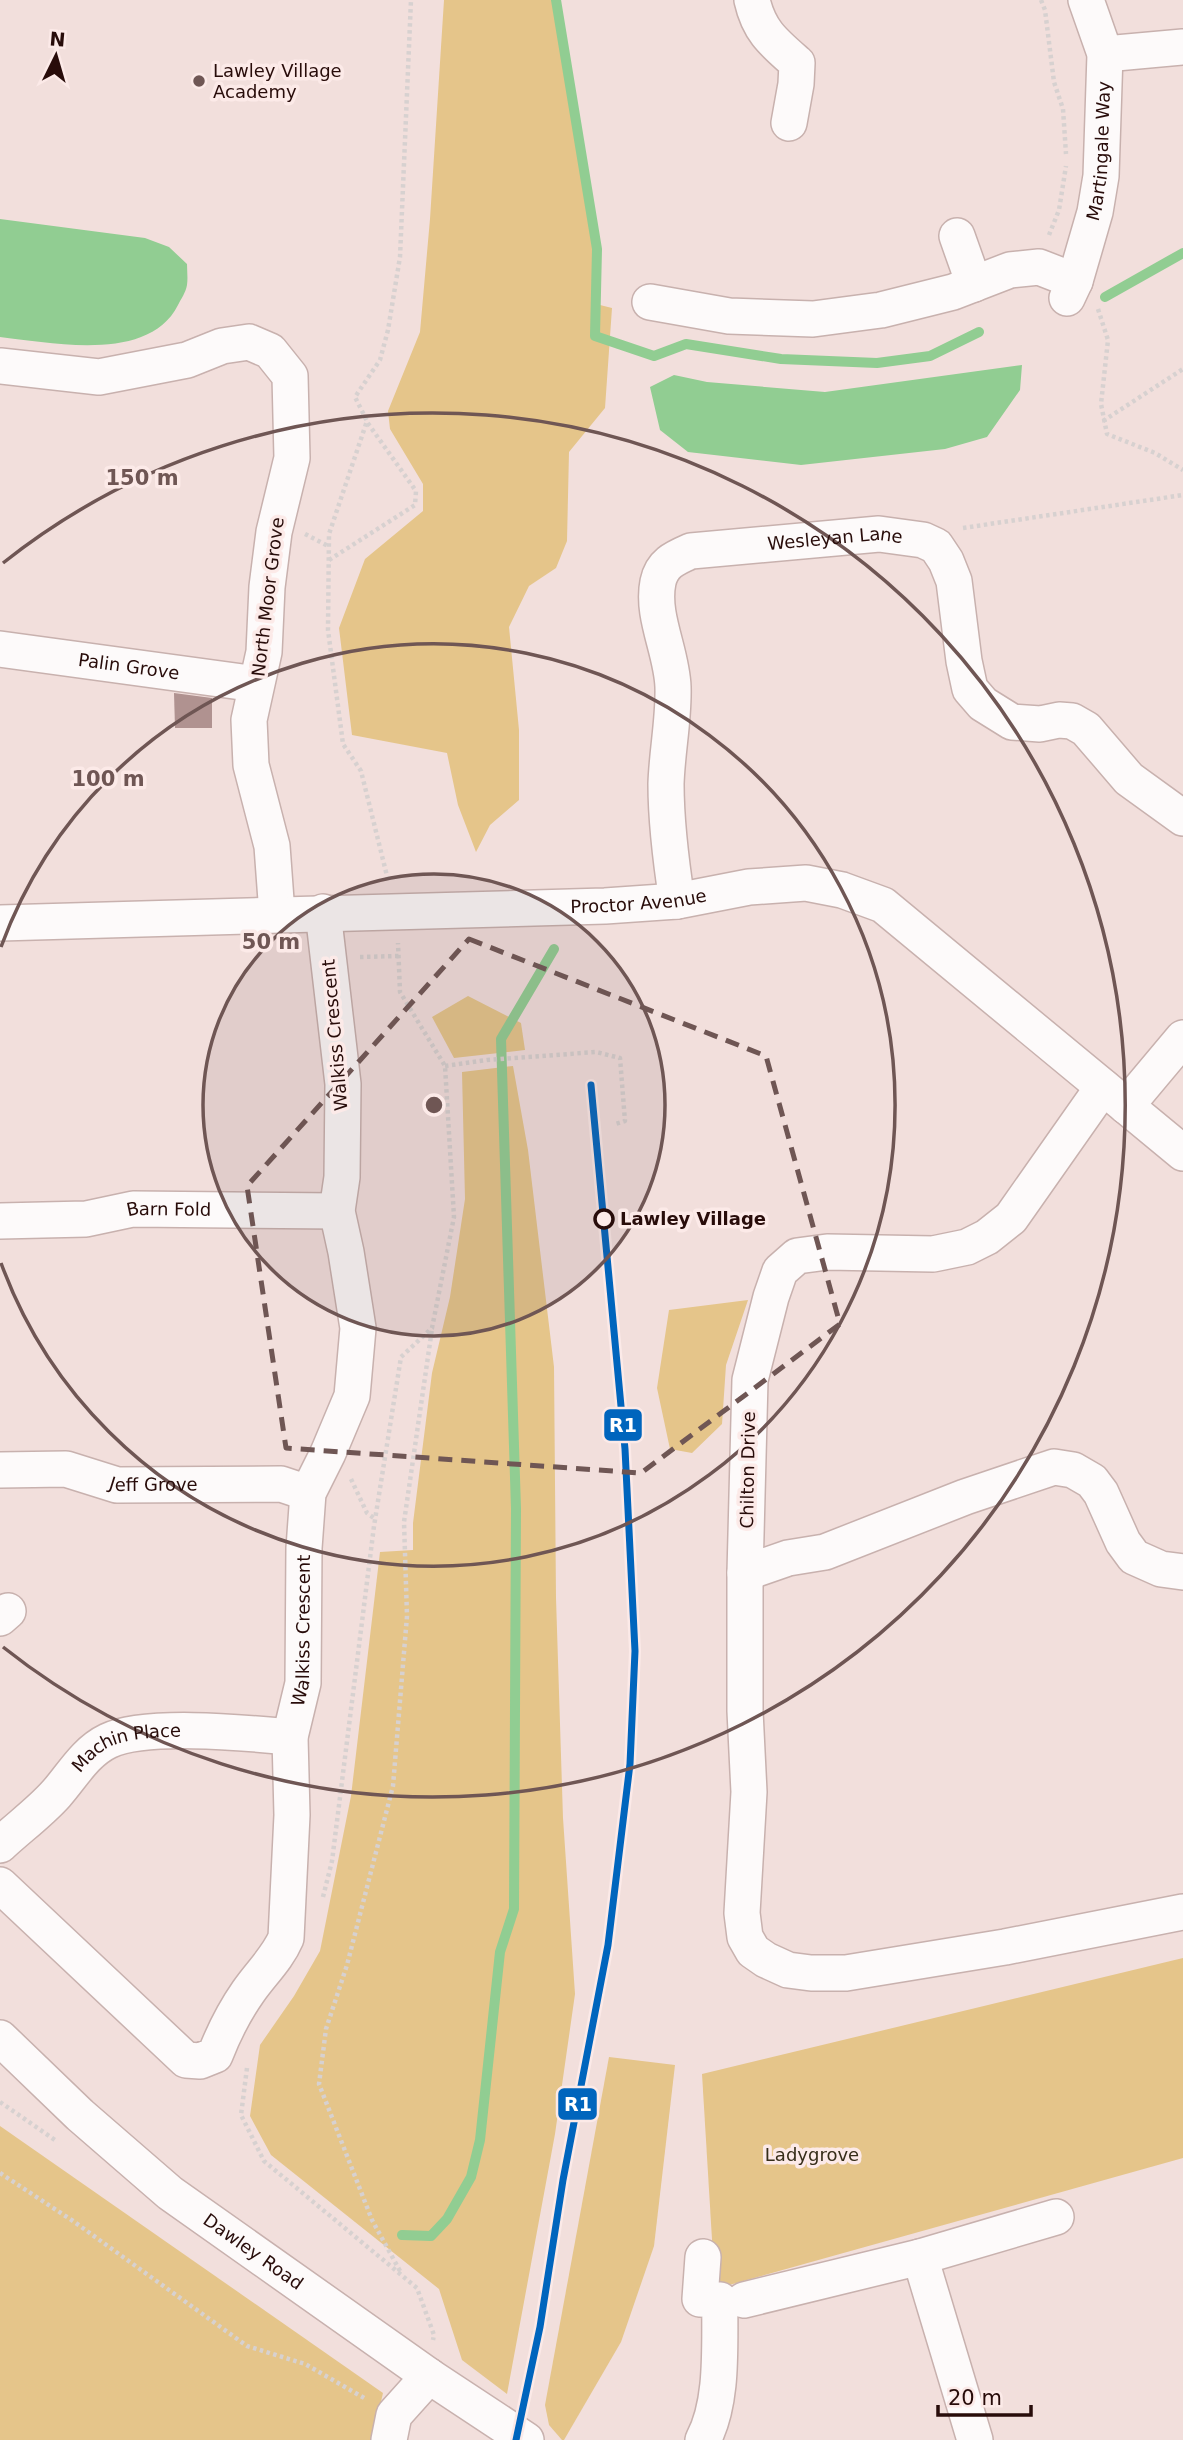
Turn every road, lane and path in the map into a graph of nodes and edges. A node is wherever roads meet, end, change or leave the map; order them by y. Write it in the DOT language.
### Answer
graph roads {
  1 [pos="752,0"];
  2 [pos="1041,0"];
  3 [pos="1086,0"];
  4 [pos="1183,47"];
  5 [pos="1105,54"];
  6 [pos="789,123"];
  7 [pos="957,236"];
  8 [pos="1039,267"];
  9 [pos="974,284"];
  10 [pos="1071,290"];
  11 [pos="650,302"];
  12 [pos="0,366"];
  13 [pos="1183,369"];
  14 [pos="367,421"];
  15 [pos="1103,421"];
  16 [pos="1183,470"];
  17 [pos="1183,495"];
  18 [pos="955,529"];
  19 [pos="328,561"];
  20 [pos="0,649"];
  21 [pos="256,684"];
  22 [pos="1183,818"];
  23 [pos="677,901"];
  24 [pos="323,912"];
  25 [pos="277,915"];
  26 [pos="0,923"];
  27 [pos="399,956"];
  28 [pos="358,957"];
  29 [pos="1183,1038"];
  30 [pos="445,1066"];
  31 [pos="1114,1096"];
  32 [pos="615,1124"];
  33 [pos="1183,1153"];
  34 [pos="337,1211"];
  35 [pos="0,1221"];
  36 [pos="432,1328"];
  37 [pos="0,1470"];
  38 [pos="315,1479"];
  39 [pos="375,1519"];
  40 [pos="1183,1572"];
  41 [pos="745,1573"];
  42 [pos="290,1737"];
  43 [pos="0,1845"];
  44 [pos="0,1885"];
  45 [pos="1183,1912"];
  46 [pos="0,2038"];
  47 [pos="0,2173"];
  48 [pos="1056,2217"];
  49 [pos="703,2257"];
  50 [pos="920,2257"];
  51 [pos="402,2276"];
  52 [pos="744,2300"];
  53 [pos="429,2376"];
  54 [pos="392,2427"];
  55 [pos="526,2440"];
  56 [pos="703,2440"];
  57 [pos="975,2440"];
  1 -- 6 [label="street"];
  2 -- 8 [label="path"];
  3 -- 5 [label="street, Martingale Way"];
  4 -- 5 [label="street"];
  5 -- 10 [label="street, Martingale Way"];
  7 -- 9 [label="street"];
  8 -- 9 [label="street"];
  8 -- 10 [label="street"];
  9 -- 11 [label="street"];
  10 -- 15 [label="path"];
  12 -- 21 [label="street, North Moor Grove"];
  13 -- 15 [label="path"];
  14 -- 19 [label="path"];
  15 -- 16 [label="path"];
  17 -- 18 [label="path"];
  20 -- 21 [label="street, Palin Grove"];
  21 -- 25 [label="street, North Moor Grove"];
  22 -- 23 [label="street, Wesleyan Lane"];
  23 -- 24 [label="street, Proctor Avenue"];
  23 -- 31 [label="street, Proctor Avenue"];
  24 -- 25 [label="street, Proctor Avenue"];
  24 -- 34 [label="street, Walkiss Crescent"];
  25 -- 26 [label="street, Proctor Avenue"];
  27 -- 28 [label="path"];
  29 -- 31 [label="street"];
  30 -- 32 [label="path"];
  31 -- 33 [label="street, Proctor Avenue"];
  31 -- 41 [label="street, Chilton Drive"];
  34 -- 35 [label="street, Barn Fold"];
  34 -- 38 [label="street, Walkiss Crescent"];
  36 -- 51 [label="path"];
  37 -- 38 [label="street, Jeff Grove"];
  38 -- 39 [label="path"];
  38 -- 42 [label="street, Walkiss Crescent"];
  40 -- 41 [label="street"];
  41 -- 45 [label="street, Chilton Drive"];
  42 -- 43 [label="street, Machin Place"];
  42 -- 44 [label="street, Walkiss Crescent"];
  46 -- 53 [label="street, Dawley Road"];
  47 -- 54 [label="path"];
  48 -- 50 [label="street"];
  49 -- 56 [label="street"];
  50 -- 52 [label="street"];
  50 -- 57 [label="street"];
  53 -- 54 [label="street"];
  53 -- 55 [label="street, Dawley Road"];
}
